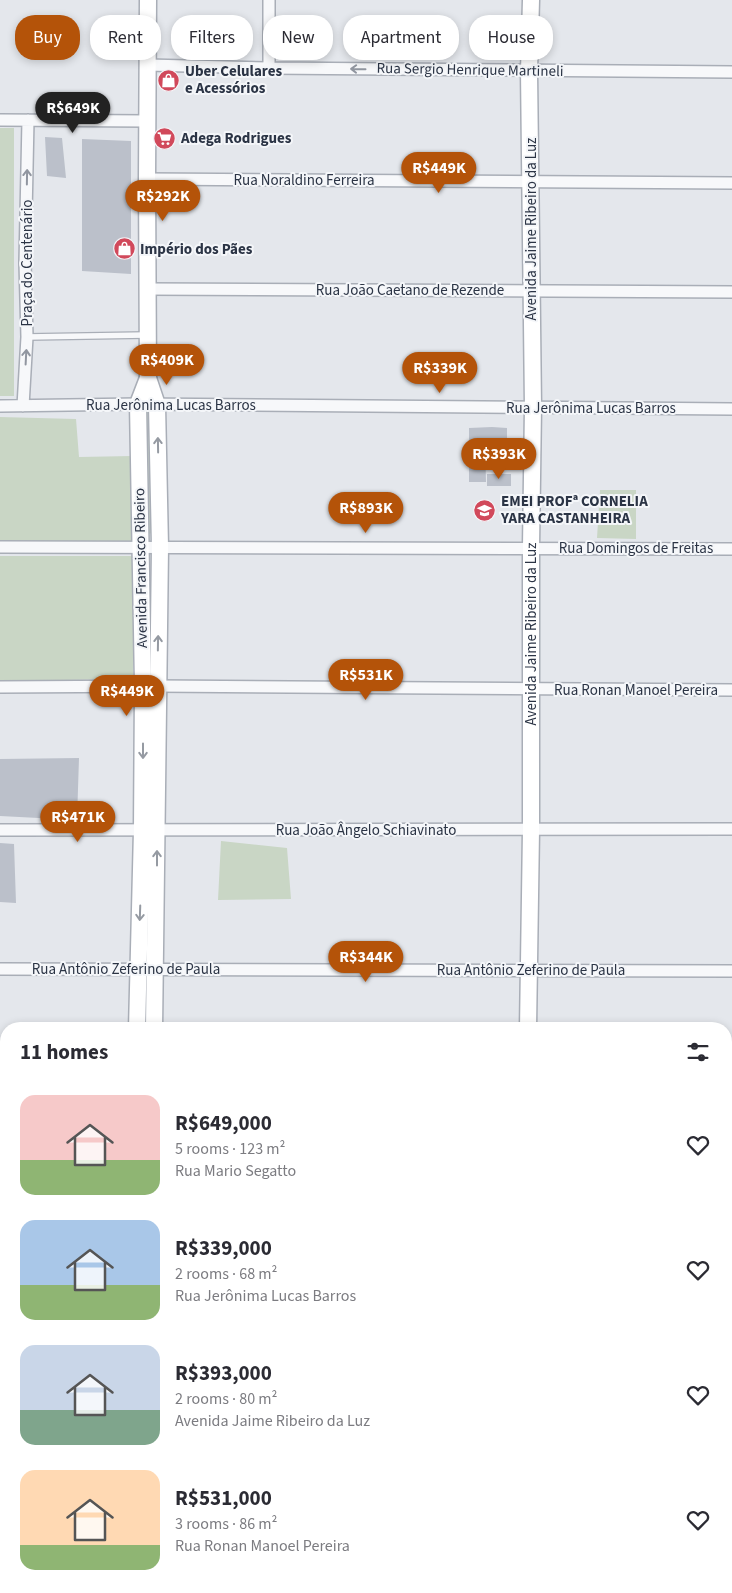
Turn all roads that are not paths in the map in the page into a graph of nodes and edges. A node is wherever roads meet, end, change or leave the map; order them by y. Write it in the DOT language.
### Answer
graph roads {
  1 [pos="148,0"];
  2 [pos="269,0"];
  3 [pos="531,0"];
  4 [pos="148,65"];
  5 [pos="269,68"];
  6 [pos="529,71"];
  7 [pos="732,72"];
  8 [pos="0,120"];
  9 [pos="28,120"];
  10 [pos="147,121"];
  11 [pos="146,180"];
  12 [pos="531,182"];
  13 [pos="732,183"];
  14 [pos="148,289"];
  15 [pos="531,291"];
  16 [pos="732,292"];
  17 [pos="148,335"];
  18 [pos="27,337"];
  19 [pos="148,378"];
  20 [pos="138,404"];
  21 [pos="157,405"];
  22 [pos="0,406"];
  23 [pos="23,406"];
  24 [pos="533,407"];
  25 [pos="732,409"];
  26 [pos="158,468"];
  27 [pos="139,469"];
  28 [pos="0,547"];
  29 [pos="141,547"];
  30 [pos="160,547"];
  31 [pos="531,547"];
  32 [pos="732,549"];
  33 [pos="150,686"];
  34 [pos="0,687"];
  35 [pos="532,689"];
  36 [pos="732,690"];
  37 [pos="0,830"];
  38 [pos="150,830"];
  39 [pos="531,830"];
  40 [pos="732,830"];
  41 [pos="0,969"];
  42 [pos="138,969"];
  43 [pos="156,969"];
  44 [pos="529,970"];
  45 [pos="732,971"];
  46 [pos="137,1022"];
  47 [pos="154,1022"];
  48 [pos="528,1022"];
  1 -- 4 [label="street, Avenida Francisco Ribeiro"];
  2 -- 5 [label="street"];
  3 -- 6 [label="street, Avenida Jaime Ribeiro da Luz"];
  4 -- 5 [label="street, Rua Sergio Henrique Martineli"];
  4 -- 10 [label="street, Avenida Francisco Ribeiro"];
  6 -- 5 [label="street, Rua Sergio Henrique Martineli, one-way"];
  6 -- 7 [label="street, Rua Sergio Henrique Martineli"];
  6 -- 12 [label="street, Avenida Jaime Ribeiro da Luz"];
  8 -- 9 [label="street"];
  9 -- 10 [label="street"];
  18 -- 9 [label="street, Praça do Centenário, one-way"];
  10 -- 11 [label="street, Avenida Francisco Ribeiro"];
  11 -- 12 [label="street, Rua Noraldino Ferreira"];
  11 -- 14 [label="street, Avenida Francisco Ribeiro"];
  12 -- 13 [label="street, Rua Noraldino Ferreira"];
  12 -- 15 [label="street, Avenida Jaime Ribeiro da Luz"];
  14 -- 15 [label="street, Rua João Caetano de Rezende"];
  14 -- 17 [label="street, Avenida Francisco Ribeiro"];
  15 -- 16 [label="street, Rua João Caetano de Rezende"];
  15 -- 24 [label="street, Avenida Jaime Ribeiro da Luz"];
  17 -- 18 [label="lane"];
  17 -- 19 [label="street, Avenida Francisco Ribeiro"];
  23 -- 18 [label="street, Praça do Centenário, one-way"];
  19 -- 20 [label="street, Avenida Francisco Ribeiro"];
  19 -- 21 [label="street, Avenida Francisco Ribeiro"];
  20 -- 21 [label="street, Rua Jerônima Lucas Barros"];
  20 -- 23 [label="street, Rua Jerônima Lucas Barros"];
  20 -- 27 [label="street, Avenida Francisco Ribeiro"];
  21 -- 24 [label="street, Rua Jerônima Lucas Barros"];
  26 -- 21 [label="street, Avenida Francisco Ribeiro, one-way"];
  22 -- 23 [label="street, Rua Jerônima Lucas Barros"];
  24 -- 25 [label="street, Rua Jerônima Lucas Barros"];
  24 -- 31 [label="street, Avenida Jaime Ribeiro da Luz"];
  26 -- 27 [label="street"];
  26 -- 30 [label="street, Avenida Francisco Ribeiro"];
  27 -- 29 [label="street, Avenida Francisco Ribeiro"];
  28 -- 29 [label="street, Rua Domingos de Freitas"];
  29 -- 30 [label="street, Rua Domingos de Freitas"];
  29 -- 33 [label="street, Avenida Francisco Ribeiro"];
  30 -- 31 [label="street, Rua Domingos de Freitas"];
  33 -- 30 [label="street, Avenida Francisco Ribeiro, one-way"];
  31 -- 32 [label="street, Rua Domingos de Freitas"];
  31 -- 35 [label="street, Avenida Jaime Ribeiro da Luz"];
  33 -- 34 [label="street, Rua Ronan Manoel Pereira"];
  33 -- 35 [label="street, Rua Ronan Manoel Pereira"];
  33 -- 38 [label="street, Avenida Francisco Ribeiro"];
  35 -- 36 [label="street, Rua Ronan Manoel Pereira"];
  35 -- 39 [label="street, Avenida Jaime Ribeiro da Luz"];
  37 -- 38 [label="street, Rua João Ângelo Schiavinato"];
  38 -- 39 [label="street, Rua João Ângelo Schiavinato"];
  38 -- 42 [label="street, Avenida Francisco Ribeiro, one-way"];
  43 -- 38 [label="street, Avenida Francisco Ribeiro, one-way"];
  39 -- 40 [label="street, Rua João Ângelo Schiavinato"];
  39 -- 44 [label="street, Avenida Jaime Ribeiro da Luz"];
  41 -- 42 [label="street, Rua Antônio Zeferino de Paula"];
  42 -- 43 [label="street, Rua Antônio Zeferino de Paula"];
  42 -- 46 [label="street, Avenida Francisco Ribeiro"];
  43 -- 44 [label="street, Rua Antônio Zeferino de Paula"];
  43 -- 47 [label="street, Avenida Francisco Ribeiro"];
  44 -- 45 [label="street, Rua Antônio Zeferino de Paula"];
  44 -- 48 [label="street, Avenida Jaime Ribeiro da Luz"];
}
